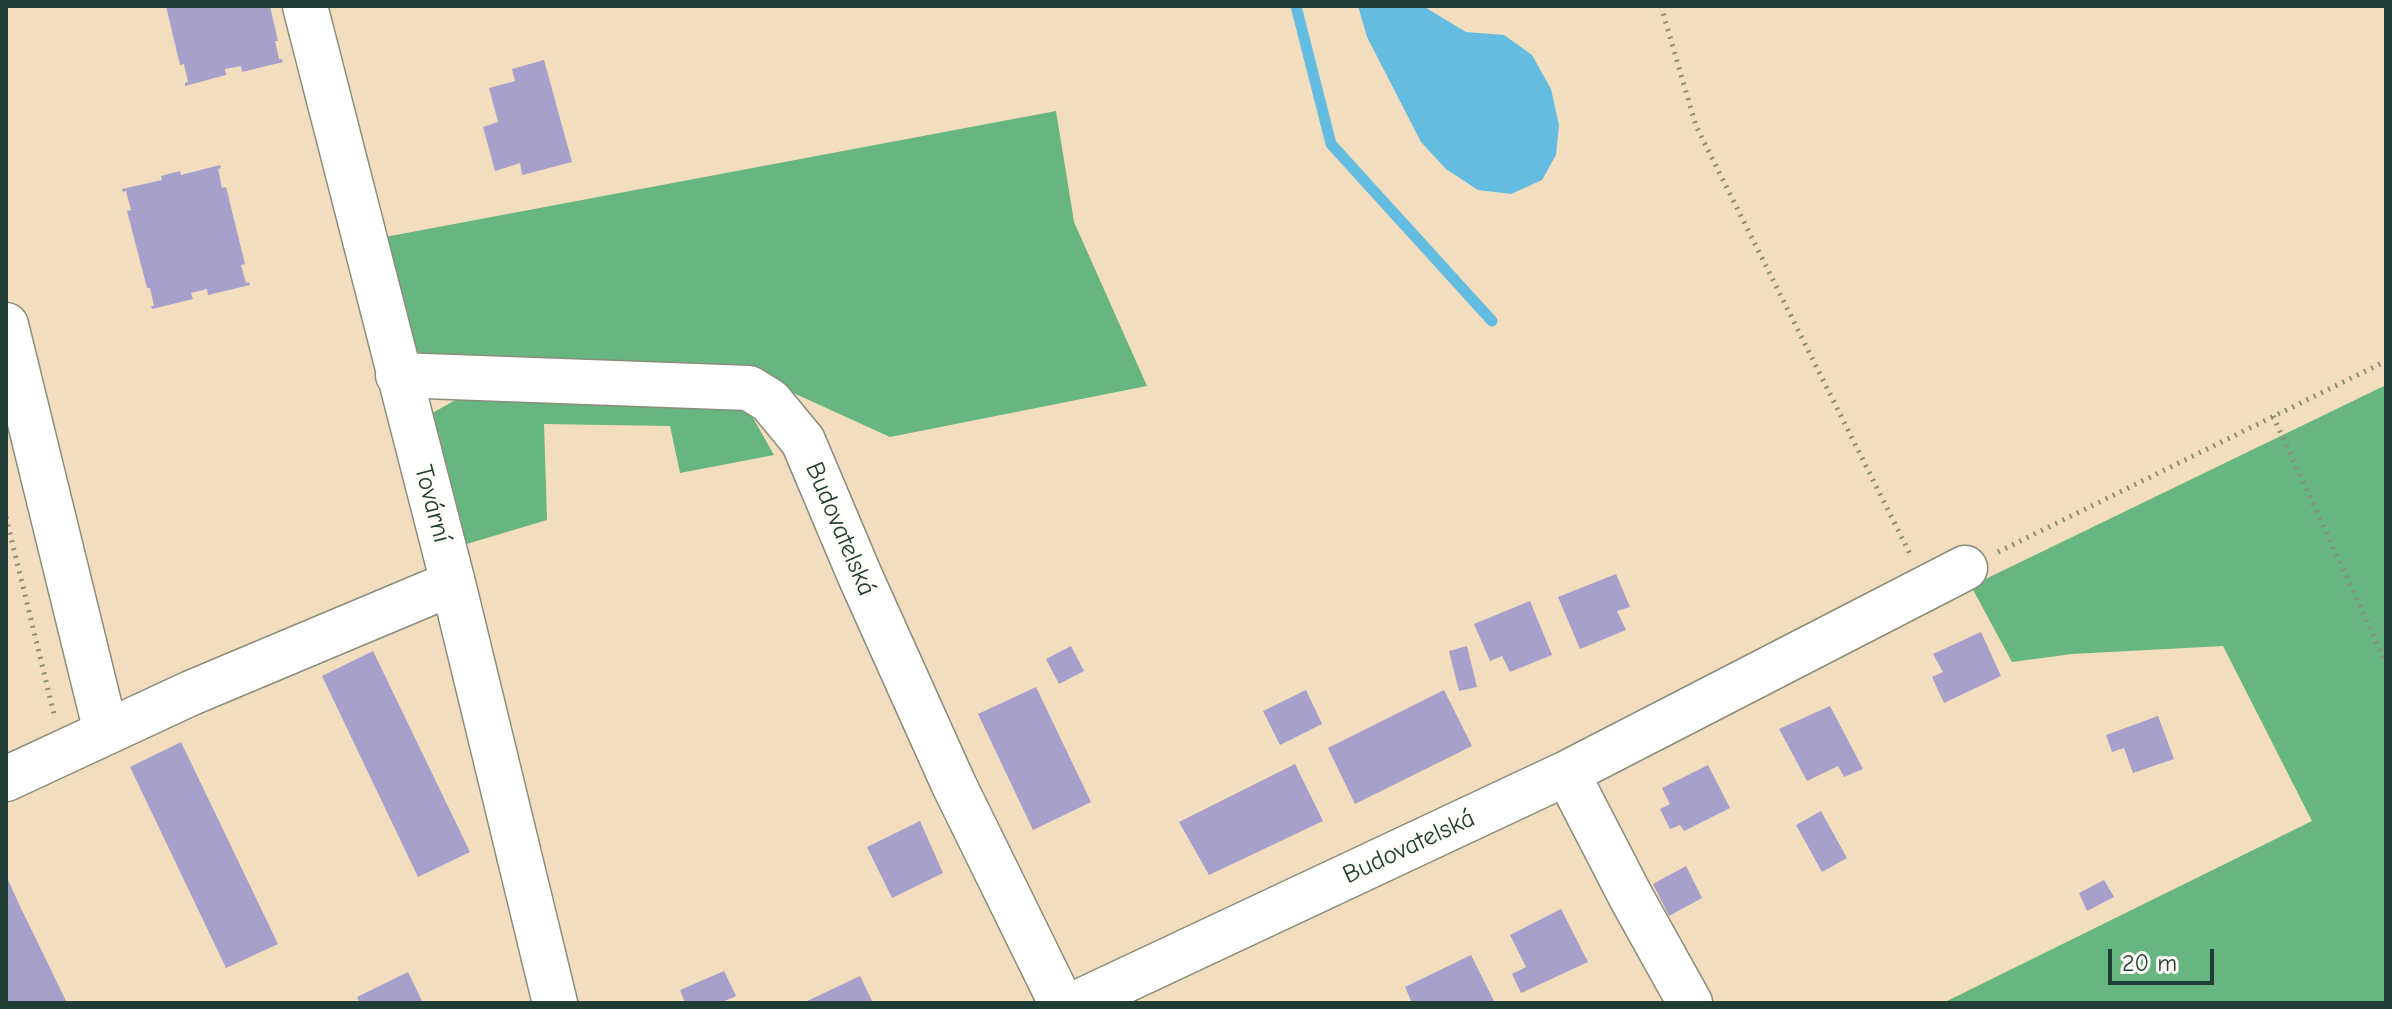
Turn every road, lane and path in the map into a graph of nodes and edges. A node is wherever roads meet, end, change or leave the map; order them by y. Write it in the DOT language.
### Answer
graph roads {
  1 [pos="305,6"];
  2 [pos="1661,6"];
  3 [pos="6,325"];
  4 [pos="2386,361"];
  5 [pos="398,375"];
  6 [pos="2273,416"];
  7 [pos="6,517"];
  8 [pos="1965,568"];
  9 [pos="453,583"];
  10 [pos="1926,587"];
  11 [pos="2386,663"];
  12 [pos="106,732"];
  13 [pos="64,752"];
  14 [pos="1567,773"];
  15 [pos="6,779"];
  16 [pos="555,1003"];
  17 [pos="1061,1003"];
  18 [pos="1077,1003"];
  19 [pos="1690,1003"];
  1 -- 5 [label="street, Tovární"];
  2 -- 10 [label="path"];
  3 -- 12 [label="street"];
  4 -- 6 [label="path"];
  5 -- 9 [label="street, Tovární"];
  5 -- 17 [label="street, Budovatelská"];
  6 -- 8 [label="path"];
  6 -- 11 [label="path"];
  7 -- 13 [label="path"];
  8 -- 10 [label="street, Budovatelská"];
  9 -- 12 [label="street"];
  9 -- 16 [label="street, Tovární"];
  10 -- 14 [label="street, Budovatelská"];
  12 -- 13 [label="street"];
  13 -- 15 [label="street"];
  14 -- 18 [label="street, Budovatelská"];
  14 -- 19 [label="street"];
}
